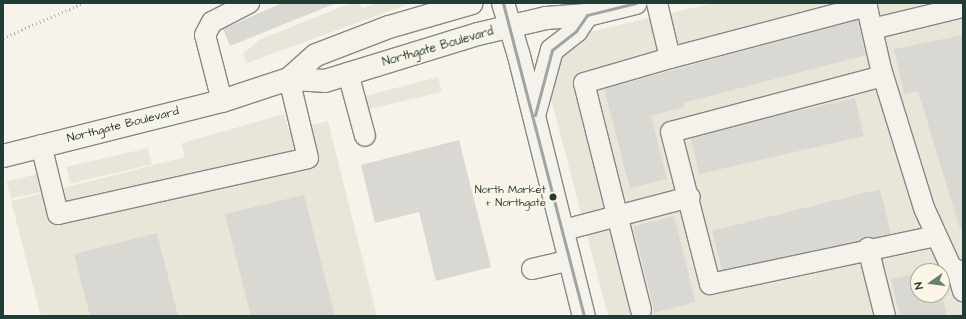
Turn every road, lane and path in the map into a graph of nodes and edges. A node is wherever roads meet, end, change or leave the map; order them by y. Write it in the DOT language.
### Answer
graph roads {
  1 [pos="83,3"];
  2 [pos="249,3"];
  3 [pos="472,3"];
  4 [pos="503,3"];
  5 [pos="636,3"];
  6 [pos="657,3"];
  7 [pos="867,5"];
  8 [pos="963,8"];
  9 [pos="587,15"];
  10 [pos="510,27"];
  11 [pos="872,29"];
  12 [pos="3,38"];
  13 [pos="670,58"];
  14 [pos="348,73"];
  15 [pos="883,76"];
  16 [pos="289,79"];
  17 [pos="222,101"];
  18 [pos="535,116"];
  19 [pos="365,136"];
  20 [pos="41,145"];
  21 [pos="3,156"];
  22 [pos="690,197"];
  23 [pos="618,216"];
  24 [pos="564,230"];
  25 [pos="936,236"];
  26 [pos="868,248"];
  27 [pos="571,260"];
  28 [pos="532,269"];
  29 [pos="963,291"];
  30 [pos="641,310"];
  31 [pos="582,315"];
  32 [pos="885,316"];
  1 -- 12 [label="path"];
  2 -- 17 [label="lane"];
  3 -- 16 [label="main road, Northgate Boulevard"];
  4 -- 10 [label="main road"];
  5 -- 9 [label="main road, Northgate Boulevard"];
  6 -- 13 [label="lane"];
  7 -- 11 [label="lane"];
  7 -- 13 [label="lane"];
  8 -- 11 [label="lane"];
  9 -- 10 [label="main road, Northgate Boulevard"];
  9 -- 18 [label="main road"];
  10 -- 14 [label="main road, Northgate Boulevard"];
  10 -- 18 [label="main road"];
  11 -- 15 [label="lane"];
  13 -- 23 [label="lane"];
  14 -- 16 [label="main road, Northgate Boulevard"];
  14 -- 19 [label="lane"];
  15 -- 22 [label="lane"];
  15 -- 25 [label="lane"];
  16 -- 17 [label="main road, Northgate Boulevard"];
  16 -- 20 [label="lane"];
  17 -- 20 [label="main road, Northgate Boulevard"];
  18 -- 24 [label="main road"];
  20 -- 21 [label="main road, Northgate Boulevard"];
  22 -- 23 [label="lane"];
  22 -- 26 [label="lane"];
  23 -- 24 [label="lane"];
  23 -- 30 [label="lane"];
  24 -- 27 [label="main road"];
  25 -- 26 [label="lane"];
  25 -- 29 [label="lane"];
  26 -- 32 [label="lane"];
  27 -- 28 [label="lane"];
  27 -- 31 [label="main road"];
}
